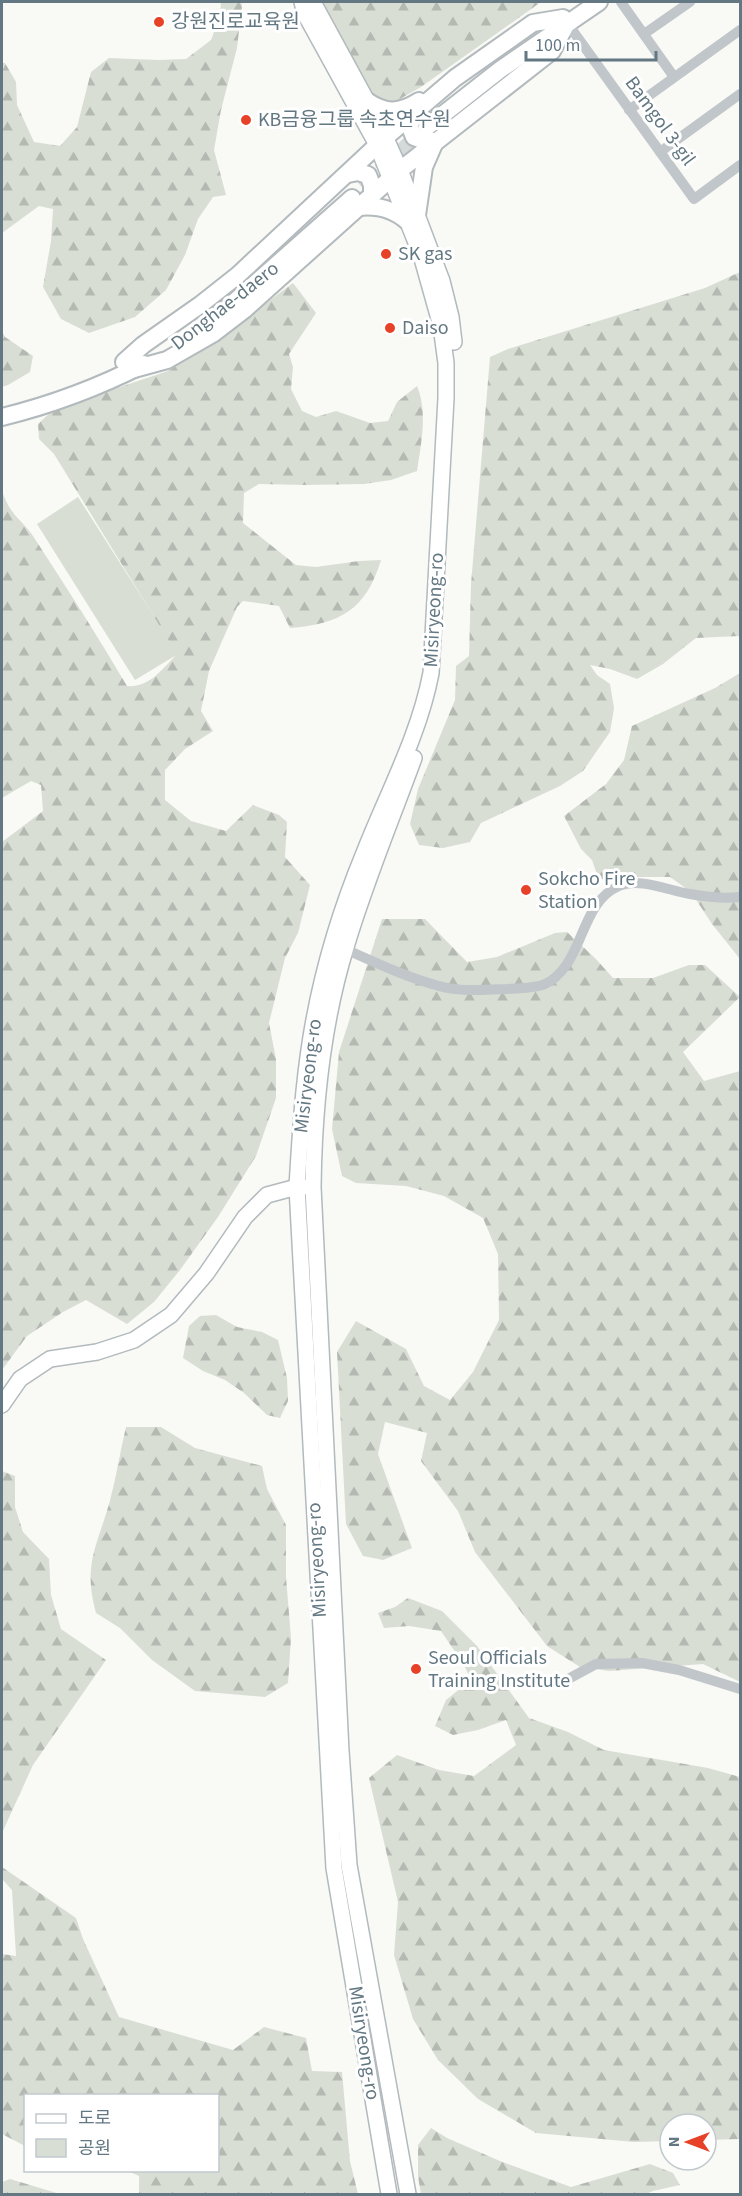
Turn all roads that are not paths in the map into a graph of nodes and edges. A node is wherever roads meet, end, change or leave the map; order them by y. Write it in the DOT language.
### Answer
graph roads {
  1 [pos="302,2"];
  2 [pos="313,2"];
  3 [pos="586,2"];
  4 [pos="599,2"];
  5 [pos="621,2"];
  6 [pos="690,2"];
  7 [pos="565,20"];
  8 [pos="741,30"];
  9 [pos="644,34"];
  10 [pos="674,77"];
  11 [pos="455,78"];
  12 [pos="741,94"];
  13 [pos="367,101"];
  14 [pos="629,110"];
  15 [pos="424,126"];
  16 [pos="382,141"];
  17 [pos="660,152"];
  18 [pos="741,165"];
  19 [pos="395,174"];
  20 [pos="360,188"];
  21 [pos="413,219"];
  22 [pos="129,365"];
  23 [pos="2,406"];
  24 [pos="2,417"];
  25 [pos="741,897"];
  26 [pos="345,949"];
  27 [pos="297,1187"];
  28 [pos="313,1187"];
  29 [pos="2,1405"];
  30 [pos="570,1678"];
  31 [pos="741,1689"];
  32 [pos="389,2194"];
  33 [pos="408,2194"];
  1 -- 16 [label="main road, Misiryeong-ro"];
  2 -- 13 [label="main road, Misiryeong-ro"];
  3 -- 7 [label="main road"];
  4 -- 7 [label="main road"];
  5 -- 9 [label="street"];
  6 -- 9 [label="street"];
  7 -- 11 [label="main road"];
  7 -- 14 [label="street, Bamgol 3-gil"];
  7 -- 15 [label="main road"];
  7 -- 15 [label="main road"];
  8 -- 10 [label="street"];
  9 -- 10 [label="street"];
  10 -- 14 [label="street"];
  11 -- 13 [label="main road"];
  11 -- 15 [label="main road"];
  12 -- 17 [label="street"];
  13 -- 16 [label="main road, Misiryeong-ro"];
  14 -- 17 [label="street, Bamgol 3-gil"];
  15 -- 16 [label="main road"];
  15 -- 19 [label="main road"];
  15 -- 21 [label="main road"];
  16 -- 19 [label="main road, Misiryeong-ro"];
  16 -- 20 [label="main road"];
  17 -- 18 [label="street, Bamgol 3-gil"];
  19 -- 20 [label="main road"];
  19 -- 21 [label="main road, Misiryeong-ro"];
  20 -- 21 [label="main road"];
  20 -- 22 [label="main road, Donghae-daero"];
  20 -- 22 [label="main road"];
  21 -- 26 [label="main road, Misiryeong-ro"];
  21 -- 27 [label="main road, Misiryeong-ro"];
  22 -- 23 [label="main road, Donghae-daero"];
  22 -- 24 [label="main road, Donghae-daero"];
  25 -- 26 [label="street"];
  26 -- 28 [label="main road, Misiryeong-ro"];
  27 -- 28 [label="main road"];
  27 -- 29 [label="main road"];
  27 -- 32 [label="main road, Misiryeong-ro"];
  28 -- 33 [label="main road, Misiryeong-ro"];
  30 -- 31 [label="street"];
}
